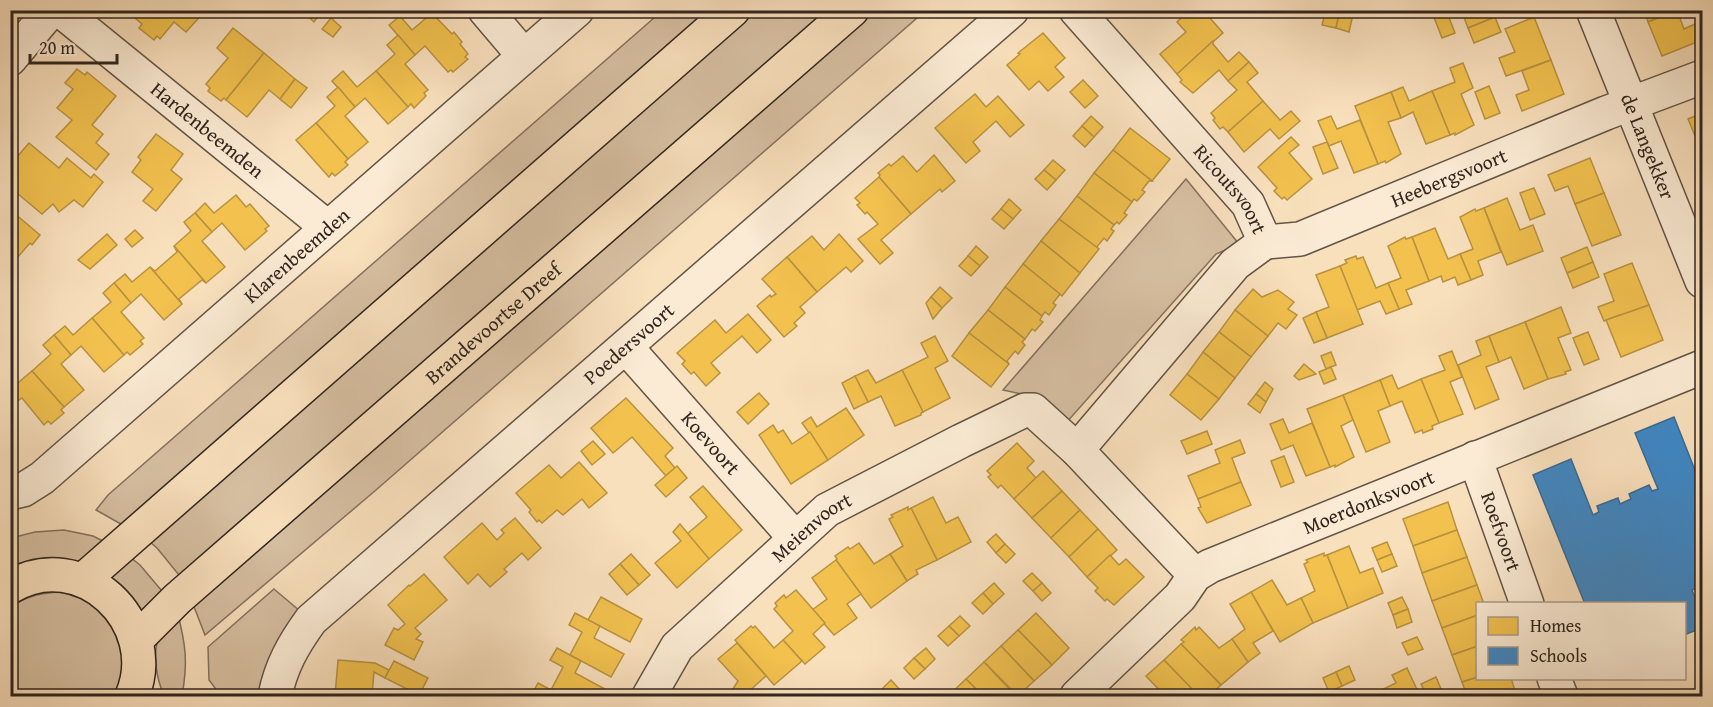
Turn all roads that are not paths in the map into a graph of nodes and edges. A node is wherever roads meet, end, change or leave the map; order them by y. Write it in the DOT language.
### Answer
graph roads {
  1 [pos="51,10"];
  2 [pos="60,10"];
  3 [pos="484,10"];
  4 [pos="577,10"];
  5 [pos="733,10"];
  6 [pos="852,10"];
  7 [pos="1012,10"];
  8 [pos="1076,10"];
  9 [pos="1593,10"];
  10 [pos="524,56"];
  11 [pos="10,59"];
  12 [pos="1702,77"];
  13 [pos="1631,104"];
  14 [pos="327,227"];
  15 [pos="1265,242"];
  16 [pos="1702,281"];
  17 [pos="626,347"];
  18 [pos="1702,367"];
  19 [pos="1077,450"];
  20 [pos="1475,459"];
  21 [pos="10,493"];
  22 [pos="795,538"];
  23 [pos="1195,575"];
  24 [pos="82,580"];
  25 [pos="10,587"];
  26 [pos="1527,602"];
  27 [pos="137,639"];
  28 [pos="1555,680"];
  29 [pos="137,693"];
  30 [pos="275,696"];
  31 [pos="649,696"];
  32 [pos="1077,696"];
  33 [pos="1561,696"];
  1 -- 11 [label="street"];
  2 -- 14 [label="street, Hardenbeemden"];
  3 -- 10 [label="street"];
  4 -- 10 [label="street, Klarenbeemden"];
  5 -- 24 [label="main road"];
  6 -- 27 [label="main road, Brandevoortse Dreef"];
  7 -- 17 [label="street, Poedersvoort"];
  8 -- 15 [label="street, Ricoutsvoort"];
  9 -- 13 [label="street, de Langekker"];
  10 -- 14 [label="street, Klarenbeemden"];
  12 -- 13 [label="street, Heebergsvoort"];
  13 -- 15 [label="street, Heebergsvoort"];
  13 -- 16 [label="street, de Langekker"];
  14 -- 21 [label="street, Klarenbeemden"];
  15 -- 19 [label="street, Ricoutsvoort"];
  17 -- 22 [label="street, Koevoort"];
  17 -- 30 [label="street, Poedersvoort"];
  18 -- 20 [label="street, Moerdonksvoort"];
  19 -- 22 [label="street, Meienvoort"];
  19 -- 23 [label="street"];
  20 -- 23 [label="street, Moerdonksvoort"];
  20 -- 26 [label="street, Roefvoort"];
  22 -- 31 [label="street, Meienvoort"];
  23 -- 32 [label="street, Moerdonksvoort"];
  24 -- 25 [label="main road"];
  24 -- 27 [label="main road"];
  27 -- 29 [label="main road"];
  28 -- 33 [label="street"];
}
